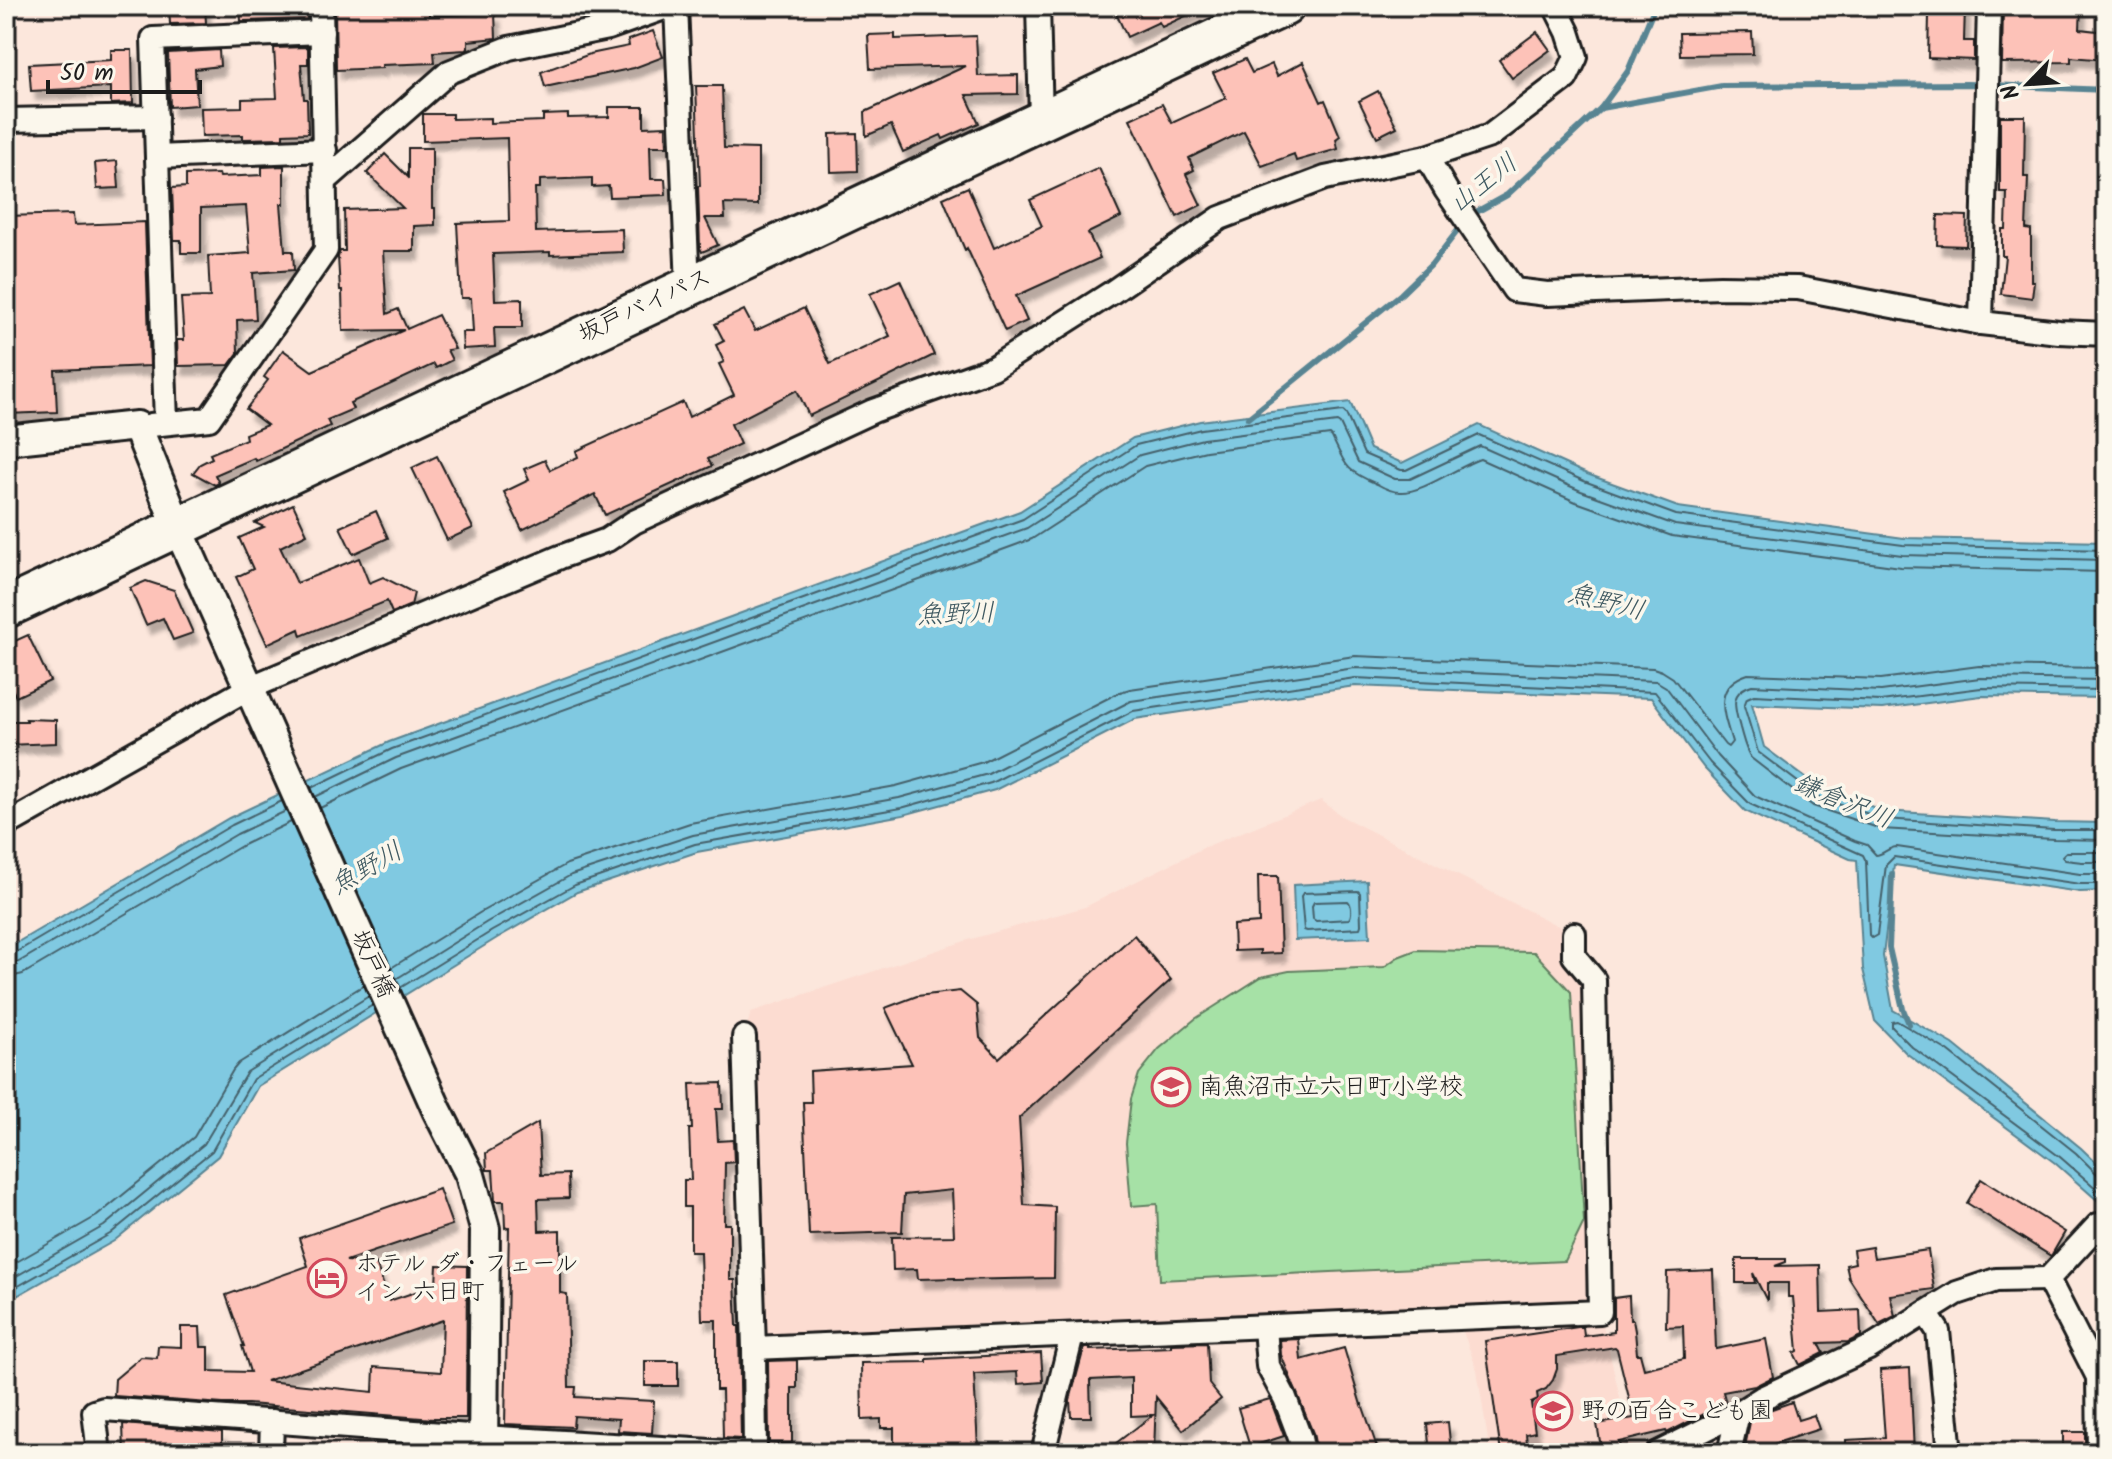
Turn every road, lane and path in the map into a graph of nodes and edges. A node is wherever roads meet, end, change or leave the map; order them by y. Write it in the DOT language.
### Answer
graph roads {
  1 [pos="321,6"];
  2 [pos="673,6"];
  3 [pos="1038,6"];
  4 [pos="1285,6"];
  5 [pos="1555,6"];
  6 [pos="1989,6"];
  7 [pos="322,32"];
  8 [pos="156,117"];
  9 [pos="6,120"];
  10 [pos="1041,120"];
  11 [pos="325,150"];
  12 [pos="157,157"];
  13 [pos="1427,157"];
  14 [pos="326,180"];
  15 [pos="688,286"];
  16 [pos="1981,323"];
  17 [pos="2106,334"];
  18 [pos="166,423"];
  19 [pos="137,426"];
  20 [pos="6,440"];
  21 [pos="178,528"];
  22 [pos="6,608"];
  23 [pos="249,688"];
  24 [pos="6,825"];
  25 [pos="1574,934"];
  26 [pos="744,1037"];
  27 [pos="2106,1231"];
  28 [pos="2048,1279"];
  29 [pos="1926,1313"];
  30 [pos="1265,1327"];
  31 [pos="1072,1335"];
  32 [pos="754,1348"];
  33 [pos="1738,1413"];
  34 [pos="272,1421"];
  35 [pos="483,1445"];
  36 [pos="99,1453"];
  37 [pos="271,1453"];
  38 [pos="743,1453"];
  39 [pos="755,1453"];
  40 [pos="1043,1453"];
  41 [pos="1303,1453"];
  42 [pos="1658,1453"];
  43 [pos="1729,1453"];
  44 [pos="1950,1453"];
  45 [pos="2099,1453"];
  1 -- 7 [label="street"];
  2 -- 14 [label="street"];
  2 -- 15 [label="street"];
  3 -- 10 [label="street"];
  4 -- 10 [label="highway, 坂戸バイパス"];
  5 -- 13 [label="street"];
  6 -- 16 [label="street"];
  7 -- 8 [label="street"];
  7 -- 11 [label="street"];
  8 -- 9 [label="street"];
  8 -- 12 [label="street"];
  10 -- 15 [label="highway, 坂戸バイパス"];
  11 -- 12 [label="street"];
  11 -- 14 [label="street"];
  12 -- 18 [label="street"];
  13 -- 16 [label="street"];
  13 -- 23 [label="street"];
  14 -- 18 [label="street"];
  15 -- 21 [label="highway, 坂戸バイパス"];
  16 -- 17 [label="street"];
  18 -- 19 [label="street"];
  19 -- 20 [label="street"];
  19 -- 21 [label="street, 坂戸橋"];
  21 -- 22 [label="highway, 坂戸バイパス"];
  21 -- 23 [label="street, 坂戸橋"];
  23 -- 24 [label="street"];
  23 -- 35 [label="street, 坂戸橋"];
  25 -- 30 [label="street"];
  26 -- 32 [label="street"];
  27 -- 28 [label="street"];
  28 -- 29 [label="street"];
  28 -- 45 [label="street"];
  29 -- 33 [label="street"];
  29 -- 44 [label="street"];
  30 -- 31 [label="street"];
  30 -- 41 [label="street"];
  31 -- 32 [label="street"];
  31 -- 40 [label="street"];
  32 -- 39 [label="street"];
  33 -- 42 [label="street"];
  33 -- 43 [label="street"];
  34 -- 35 [label="street"];
  34 -- 36 [label="street"];
  34 -- 37 [label="street"];
  35 -- 38 [label="street"];
}
